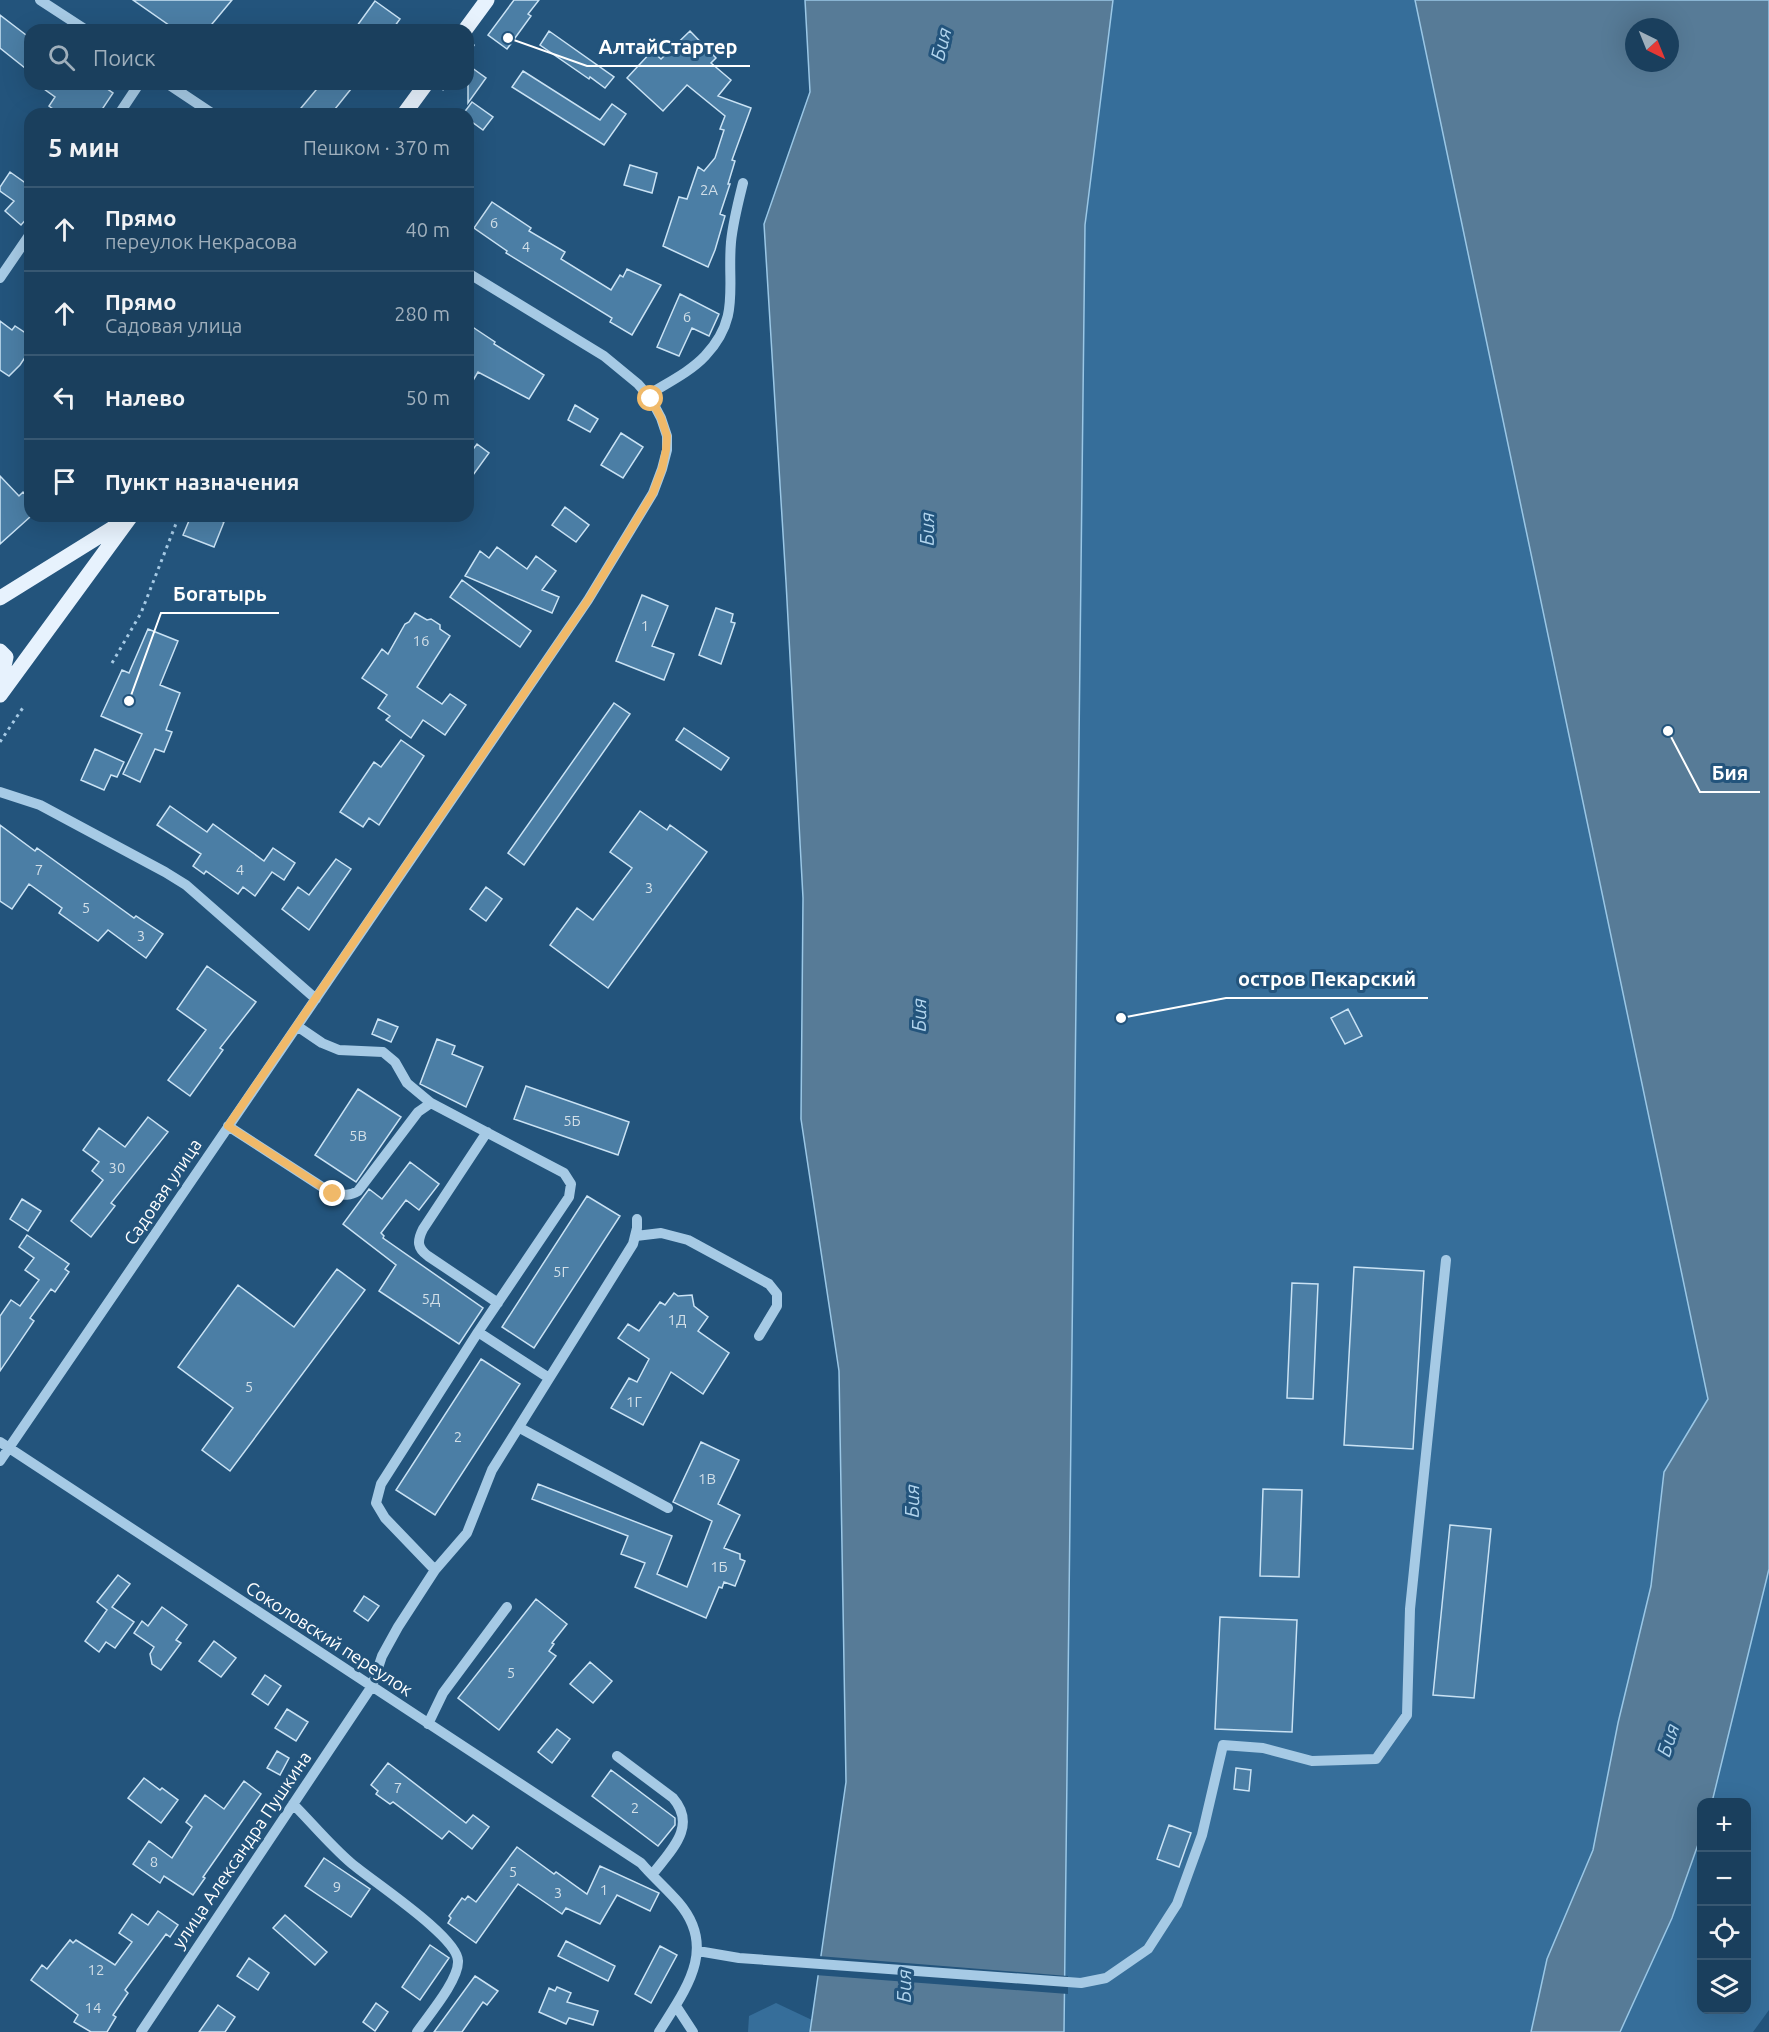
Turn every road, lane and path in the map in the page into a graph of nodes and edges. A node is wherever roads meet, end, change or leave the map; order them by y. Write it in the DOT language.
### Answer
graph roads {
  1 [pos="40,0"];
  2 [pos="487,0"];
  3 [pos="77,24"];
  4 [pos="469,24"];
  5 [pos="135,90"];
  6 [pos="177,90"];
  7 [pos="422,90"];
  8 [pos="123,108"];
  9 [pos="204,108"];
  10 [pos="408,108"];
  11 [pos="743,183"];
  12 [pos="24,243"];
  13 [pos="474,277"];
  14 [pos="0,278"];
  15 [pos="648,395"];
  16 [pos="121,522"];
  17 [pos="127,522"];
  18 [pos="177,522"];
  19 [pos="0,598"];
  20 [pos="0,651"];
  21 [pos="112,663"];
  22 [pos="0,685"];
  23 [pos="0,695"];
  24 [pos="24,706"];
  25 [pos="0,742"];
  26 [pos="0,792"];
  27 [pos="316,999"];
  28 [pos="297,1026"];
  29 [pos="431,1103"];
  30 [pos="228,1126"];
  31 [pos="487,1132"];
  32 [pos="637,1219"];
  33 [pos="636,1236"];
  34 [pos="1446,1260"];
  35 [pos="498,1303"];
  36 [pos="478,1332"];
  37 [pos="759,1336"];
  38 [pos="549,1378"];
  39 [pos="519,1428"];
  40 [pos="4,1445"];
  41 [pos="0,1461"];
  42 [pos="668,1508"];
  43 [pos="435,1570"];
  44 [pos="507,1607"];
  45 [pos="372,1686"];
  46 [pos="428,1724"];
  47 [pos="617,1756"];
  48 [pos="292,1804"];
  49 [pos="652,1875"];
  50 [pos="698,1951"];
  51 [pos="676,2006"];
  52 [pos="141,2032"];
  53 [pos="417,2032"];
  54 [pos="659,2032"];
  55 [pos="693,2032"];
  1 -- 3 [label="street"];
  2 -- 4 [label="main road"];
  5 -- 8 [label="street"];
  6 -- 9 [label="street"];
  7 -- 10 [label="main road"];
  11 -- 15 [label="street"];
  12 -- 14 [label="street"];
  13 -- 15 [label="street, Садовая улица"];
  15 -- 27 [label="street, Садовая улица"];
  16 -- 19 [label="main road"];
  17 -- 23 [label="main road"];
  18 -- 21 [label="path"];
  20 -- 22 [label="main road"];
  24 -- 25 [label="path"];
  26 -- 27 [label="street"];
  27 -- 28 [label="street, Садовая улица"];
  28 -- 29 [label="street"];
  28 -- 30 [label="street, Садовая улица"];
  29 -- 30 [label="street"];
  29 -- 31 [label="street"];
  30 -- 40 [label="street, Садовая улица"];
  31 -- 35 [label="street"];
  31 -- 35 [label="street"];
  32 -- 33 [label="street"];
  33 -- 37 [label="street"];
  33 -- 38 [label="street, улица Александра Пушкина"];
  34 -- 50 [label="street"];
  35 -- 36 [label="street"];
  36 -- 38 [label="street"];
  36 -- 43 [label="street"];
  38 -- 39 [label="street, улица Александра Пушкина"];
  39 -- 42 [label="street"];
  39 -- 43 [label="street, улица Александра Пушкина"];
  40 -- 41 [label="street, Садовая улица"];
  40 -- 45 [label="street, Соколовский переулок"];
  43 -- 45 [label="street, улица Александра Пушкина"];
  44 -- 46 [label="street"];
  45 -- 46 [label="street, Соколовский переулок"];
  45 -- 48 [label="street, улица Александра Пушкина"];
  46 -- 49 [label="street, Соколовский переулок"];
  47 -- 49 [label="street"];
  48 -- 52 [label="street, улица Александра Пушкина"];
  48 -- 53 [label="street"];
  49 -- 50 [label="street, Соколовский переулок"];
  50 -- 51 [label="street"];
  51 -- 54 [label="street"];
  51 -- 55 [label="street"];
}
